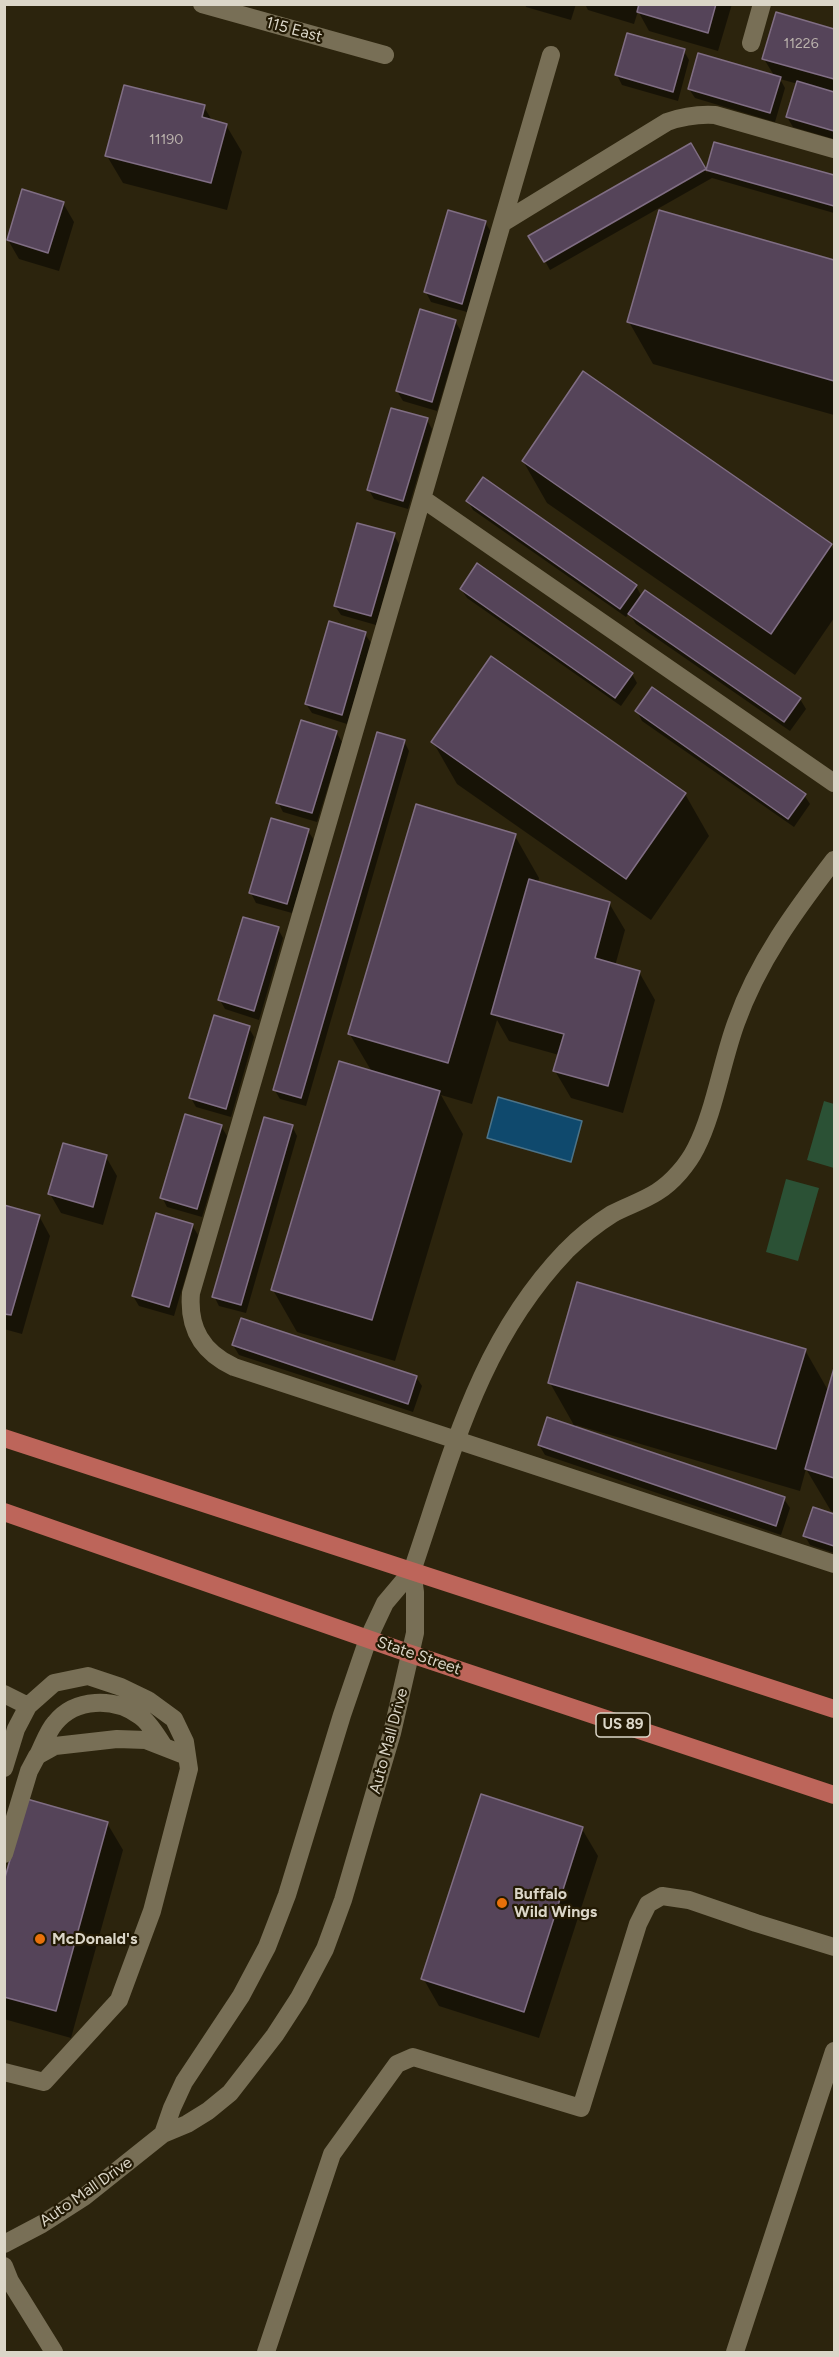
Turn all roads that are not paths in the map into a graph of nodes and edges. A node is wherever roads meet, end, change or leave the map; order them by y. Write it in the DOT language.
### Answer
graph roads {
  1 [pos="202,4"];
  2 [pos="762,4"];
  3 [pos="751,43"];
  4 [pos="385,55"];
  5 [pos="551,55"];
  6 [pos="834,149"];
  7 [pos="504,222"];
  8 [pos="423,499"];
  9 [pos="834,783"];
  10 [pos="834,860"];
  11 [pos="4,1438"];
  12 [pos="456,1440"];
  13 [pos="4,1512"];
  14 [pos="834,1564"];
  15 [pos="412,1571"];
  16 [pos="368,1639"];
  17 [pos="411,1654"];
  18 [pos="4,1694"];
  19 [pos="28,1706"];
  20 [pos="834,1709"];
  21 [pos="164,1747"];
  22 [pos="187,1756"];
  23 [pos="37,1758"];
  24 [pos="4,1768"];
  25 [pos="834,1795"];
  26 [pos="4,1854"];
  27 [pos="834,1947"];
  28 [pos="834,2051"];
  29 [pos="4,2072"];
  30 [pos="164,2134"];
  31 [pos="4,2244"];
  32 [pos="4,2266"];
  33 [pos="54,2352"];
  34 [pos="266,2352"];
  35 [pos="735,2352"];
  1 -- 4 [label="street, 115 East"];
  2 -- 3 [label="street"];
  5 -- 7 [label="street"];
  6 -- 7 [label="street"];
  7 -- 8 [label="street"];
  8 -- 9 [label="street"];
  8 -- 12 [label="street"];
  10 -- 12 [label="street"];
  11 -- 15 [label="main road"];
  12 -- 14 [label="street"];
  12 -- 15 [label="street"];
  13 -- 16 [label="main road, State Street / US 89"];
  15 -- 16 [label="street"];
  15 -- 17 [label="street, Auto Mall Drive"];
  15 -- 20 [label="main road"];
  16 -- 17 [label="main road, State Street / US 89"];
  16 -- 30 [label="street"];
  17 -- 25 [label="main road, State Street / US 89"];
  17 -- 30 [label="street, Auto Mall Drive"];
  18 -- 19 [label="street"];
  19 -- 22 [label="street"];
  19 -- 24 [label="street"];
  21 -- 22 [label="street"];
  21 -- 23 [label="street"];
  21 -- 23 [label="street"];
  22 -- 29 [label="street"];
  23 -- 26 [label="street"];
  27 -- 34 [label="street"];
  28 -- 35 [label="street"];
  30 -- 31 [label="street, Auto Mall Drive"];
  32 -- 33 [label="street"];
}
